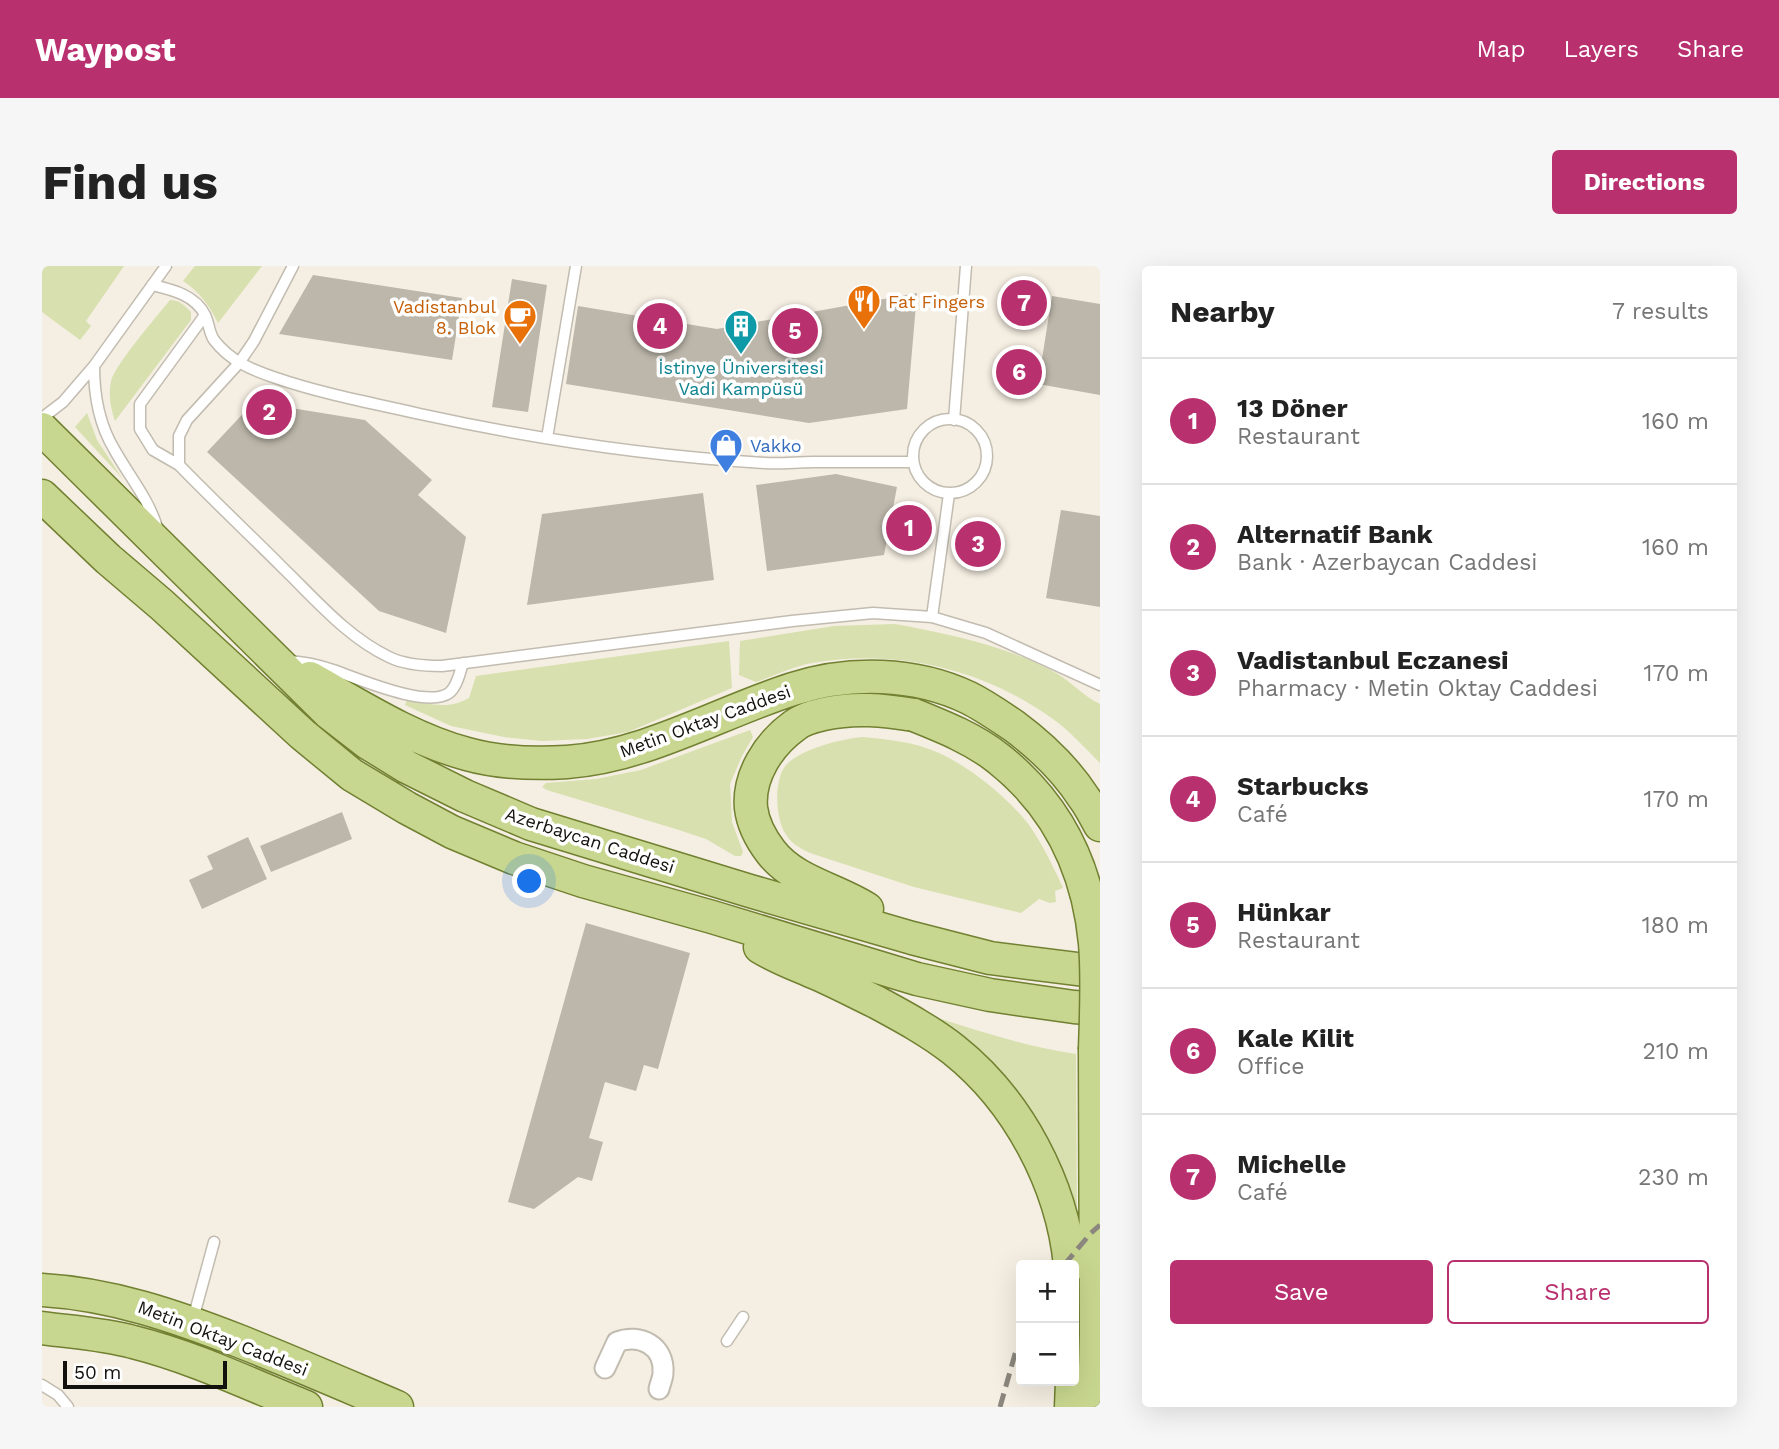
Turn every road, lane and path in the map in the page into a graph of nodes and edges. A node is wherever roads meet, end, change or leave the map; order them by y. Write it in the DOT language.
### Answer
graph roads {
  1 [pos="166,266"];
  2 [pos="293,266"];
  3 [pos="576,266"];
  4 [pos="966,266"];
  5 [pos="152,285"];
  6 [pos="205,314"];
  7 [pos="239,363"];
  8 [pos="94,366"];
  9 [pos="42,418"];
  10 [pos="954,419"];
  11 [pos="42,429"];
  12 [pos="547,438"];
  13 [pos="913,462"];
  14 [pos="179,465"];
  15 [pos="949,494"];
  16 [pos="42,496"];
  17 [pos="164,551"];
  18 [pos="932,617"];
  19 [pos="276,659"];
  20 [pos="463,663"];
  21 [pos="1100,685"];
  22 [pos="1100,825"];
  23 [pos="712,917"];
  24 [pos="912,938"];
  25 [pos="1100,972"];
  26 [pos="1100,1009"];
  27 [pos="214,1242"];
  28 [pos="1070,1260"];
  29 [pos="42,1290"];
  30 [pos="743,1317"];
  31 [pos="192,1323"];
  32 [pos="42,1328"];
  33 [pos="727,1341"];
  34 [pos="605,1368"];
  35 [pos="42,1385"];
  36 [pos="1072,1386"];
  37 [pos="659,1390"];
  38 [pos="68,1407"];
  39 [pos="306,1407"];
  40 [pos="397,1407"];
  41 [pos="1071,1407"];
  42 [pos="1094,1407"];
  1 -- 5 [label="lane"];
  2 -- 7 [label="lane"];
  3 -- 12 [label="lane"];
  4 -- 10 [label="lane"];
  5 -- 6 [label="lane"];
  5 -- 8 [label="lane"];
  6 -- 7 [label="lane"];
  6 -- 14 [label="lane"];
  7 -- 12 [label="lane"];
  7 -- 14 [label="lane"];
  8 -- 9 [label="lane"];
  8 -- 17 [label="lane"];
  10 -- 13 [label="lane"];
  10 -- 15 [label="lane"];
  11 -- 17 [label="main road, Azerbaycan Caddesi"];
  12 -- 13 [label="lane"];
  13 -- 15 [label="lane"];
  14 -- 20 [label="lane"];
  15 -- 18 [label="lane"];
  16 -- 23 [label="main road"];
  17 -- 19 [label="main road, Azerbaycan Caddesi"];
  18 -- 20 [label="lane"];
  18 -- 21 [label="lane"];
  19 -- 20 [label="lane"];
  19 -- 22 [label="main road, Metin Oktay Caddesi"];
  19 -- 24 [label="main road, Azerbaycan Caddesi"];
  23 -- 26 [label="main road"];
  23 -- 28 [label="main road"];
  24 -- 25 [label="main road, Azerbaycan Caddesi"];
  24 -- 42 [label="main road, Metin Oktay Caddesi, bridge"];
  27 -- 31 [label="lane"];
  29 -- 31 [label="main road, Metin Oktay Caddesi"];
  30 -- 33 [label="lane"];
  31 -- 40 [label="main road, Metin Oktay Caddesi"];
  32 -- 39 [label="main road, Metin Oktay Caddesi"];
  34 -- 37 [label="street"];
  35 -- 38 [label="lane"];
  36 -- 41 [label="main road"];
}
